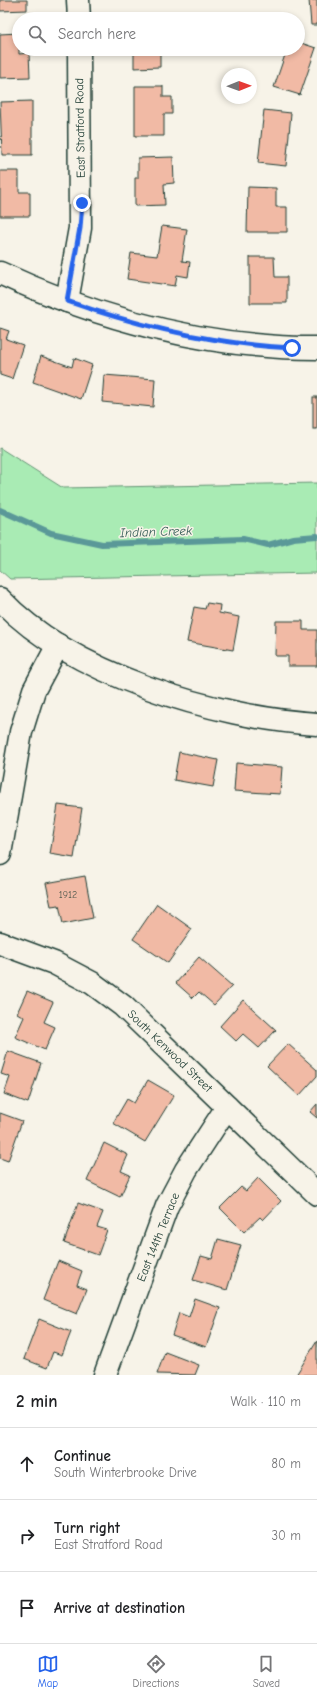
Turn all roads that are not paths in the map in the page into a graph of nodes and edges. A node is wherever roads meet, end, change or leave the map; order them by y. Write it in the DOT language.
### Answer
graph roads {
  1 [pos="78,0"];
  2 [pos="79,12"];
  3 [pos="79,56"];
  4 [pos="0,273"];
  5 [pos="67,301"];
  6 [pos="317,348"];
  7 [pos="0,599"];
  8 [pos="58,645"];
  9 [pos="317,724"];
  10 [pos="0,854"];
  11 [pos="0,944"];
  12 [pos="227,1107"];
  13 [pos="317,1194"];
  14 [pos="105,1375"];
  1 -- 2 [label="street"];
  3 -- 5 [label="street, East Stratford Road"];
  4 -- 5 [label="street"];
  5 -- 6 [label="street"];
  7 -- 8 [label="street"];
  8 -- 9 [label="street"];
  8 -- 10 [label="street"];
  11 -- 12 [label="street, South Kenwood Street"];
  12 -- 13 [label="street, South Kenwood Street"];
  12 -- 14 [label="street, East 144th Terrace"];
}
